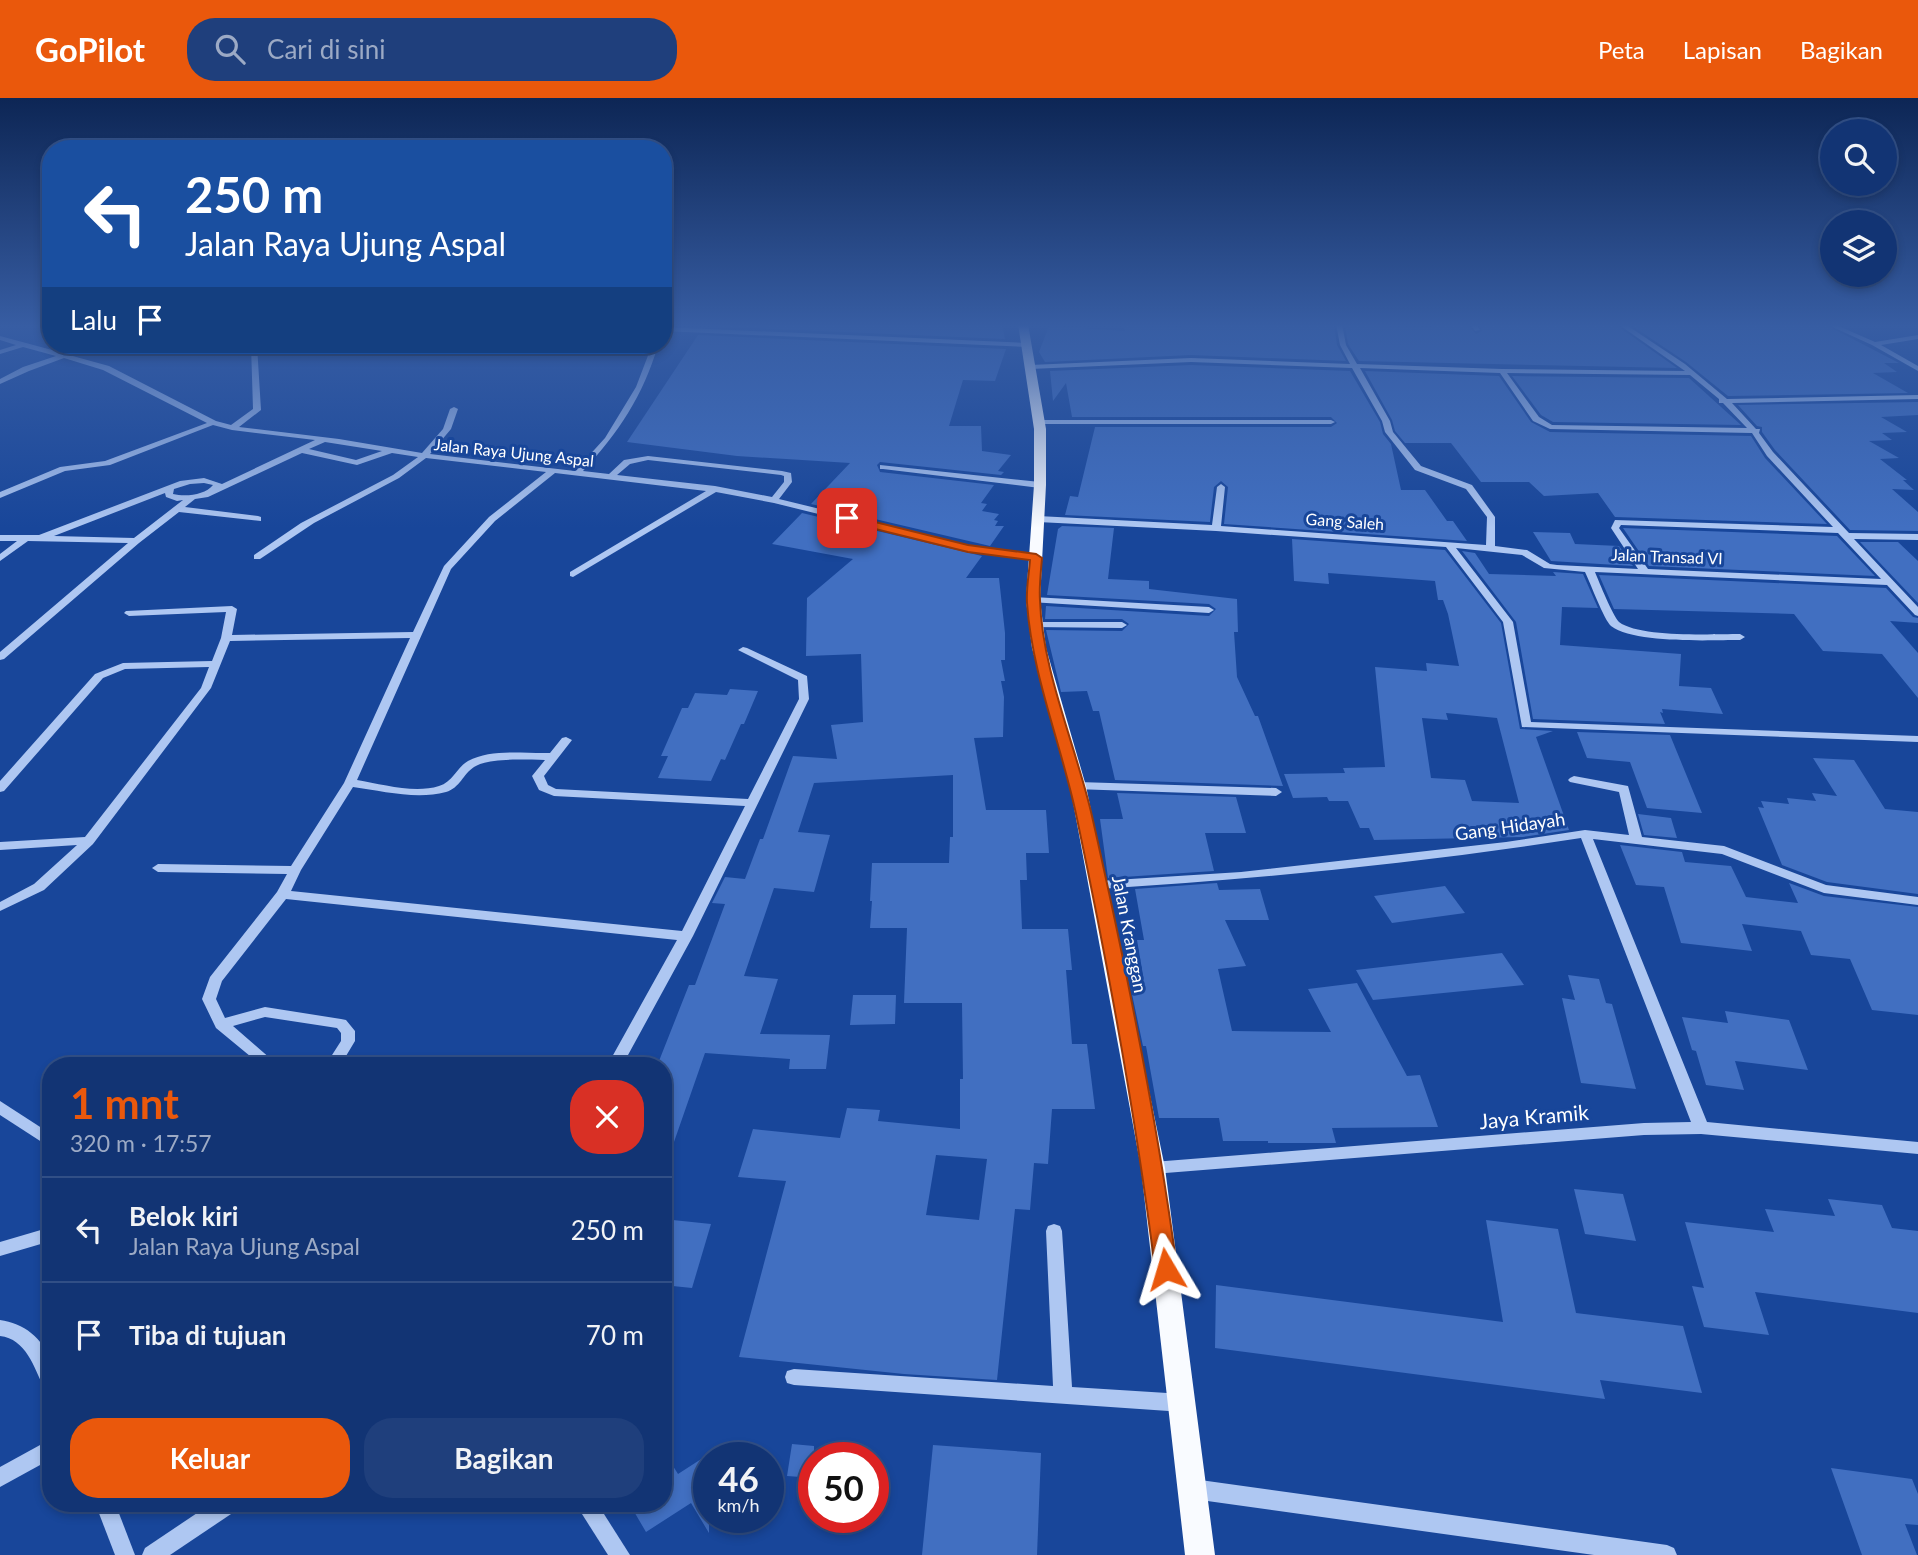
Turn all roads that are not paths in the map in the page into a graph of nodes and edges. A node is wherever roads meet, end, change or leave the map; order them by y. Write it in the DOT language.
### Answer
graph roads {
  1 [pos="152,392"];
  2 [pos="256,392"];
  3 [pos="637,392"];
  4 [pos="1034,392"];
  5 [pos="1369,392"];
  6 [pos="1516,392"];
  7 [pos="1713,392"];
  8 [pos="1918,397"];
  9 [pos="1723,401"];
  10 [pos="454,410"];
  11 [pos="1039,422"];
  12 [pos="1331,422"];
  13 [pos="212,423"];
  14 [pos="232,428"];
  15 [pos="1757,431"];
  16 [pos="324,439"];
  17 [pos="301,450"];
  18 [pos="389,451"];
  19 [pos="425,456"];
  20 [pos="883,467"];
  21 [pos="553,471"];
  22 [pos="577,473"];
  23 [pos="612,476"];
  24 [pos="1040,485"];
  25 [pos="1221,487"];
  26 [pos="170,489"];
  27 [pos="715,489"];
  28 [pos="215,490"];
  29 [pos="0,495"];
  30 [pos="191,498"];
  31 [pos="774,500"];
  32 [pos="179,509"];
  33 [pos="258,519"];
  34 [pos="1038,519"];
  35 [pos="1216,528"];
  36 [pos="1844,533"];
  37 [pos="1918,537"];
  38 [pos="0,538"];
  39 [pos="26,538"];
  40 [pos="40,538"];
  41 [pos="136,541"];
  42 [pos="1450,545"];
  43 [pos="1490,549"];
  44 [pos="257,557"];
  45 [pos="0,558"];
  46 [pos="1036,558"];
  47 [pos="1588,568"];
  48 [pos="1644,570"];
  49 [pos="573,574"];
  50 [pos="1887,582"];
  51 [pos="1033,600"];
  52 [pos="1209,610"];
  53 [pos="129,613"];
  54 [pos="1918,613"];
  55 [pos="1036,625"];
  56 [pos="1122,625"];
  57 [pos="415,635"];
  58 [pos="1740,637"];
  59 [pos="226,638"];
  60 [pos="743,650"];
  61 [pos="0,657"];
  62 [pos="216,664"];
  63 [pos="1918,739"];
  64 [pos="566,740"];
  65 [pos="553,756"];
  66 [pos="1574,780"];
  67 [pos="350,783"];
  68 [pos="1077,786"];
  69 [pos="0,788"];
  70 [pos="1276,792"];
  71 [pos="752,803"];
  72 [pos="1585,834"];
  73 [pos="1636,839"];
  74 [pos="89,841"];
  75 [pos="0,846"];
  76 [pos="158,868"];
  77 [pos="295,870"];
  78 [pos="1099,885"];
  79 [pos="283,894"];
  80 [pos="1918,901"];
  81 [pos="0,907"];
  82 [pos="686,936"];
  83 [pos="221,1024"];
  84 [pos="261,1057"];
  85 [pos="338,1057"];
  86 [pos="619,1057"];
  87 [pos="0,1107"];
  88 [pos="1701,1128"];
  89 [pos="42,1136"];
  90 [pos="1918,1148"];
  91 [pos="1153,1168"];
  92 [pos="1054,1231"];
  93 [pos="42,1237"];
  94 [pos="0,1249"];
  95 [pos="0,1328"];
  96 [pos="42,1366"];
  97 [pos="794,1377"];
  98 [pos="1063,1395"];
  99 [pos="1184,1403"];
  100 [pos="42,1453"];
  101 [pos="0,1478"];
  102 [pos="1193,1489"];
  103 [pos="108,1512"];
  104 [pos="216,1512"];
  105 [pos="591,1512"];
  106 [pos="125,1555"];
  107 [pos="152,1555"];
  108 [pos="620,1555"];
  109 [pos="1200,1555"];
  110 [pos="1667,1555"];
  1 -- 13 [label="street, Jalan Raya Ujung Aspal"];
  2 -- 14 [label="street"];
  3 -- 22 [label="street"];
  4 -- 11 [label="main road, Jalan Kranggan"];
  5 -- 43 [label="street"];
  6 -- 15 [label="street"];
  7 -- 9 [label="street"];
  8 -- 9 [label="street"];
  9 -- 15 [label="street"];
  10 -- 19 [label="street"];
  11 -- 12 [label="street"];
  11 -- 24 [label="main road, Jalan Kranggan"];
  13 -- 14 [label="street, Jalan Raya Ujung Aspal"];
  13 -- 29 [label="street"];
  14 -- 16 [label="street, Jalan Raya Ujung Aspal"];
  15 -- 36 [label="street"];
  16 -- 17 [label="street"];
  16 -- 18 [label="street, Jalan Raya Ujung Aspal"];
  17 -- 18 [label="street"];
  17 -- 28 [label="street"];
  18 -- 19 [label="street, Jalan Raya Ujung Aspal"];
  19 -- 21 [label="street, Jalan Raya Ujung Aspal"];
  19 -- 44 [label="street"];
  20 -- 24 [label="street"];
  21 -- 22 [label="street, Jalan Raya Ujung Aspal"];
  21 -- 57 [label="street"];
  22 -- 23 [label="street, Jalan Raya Ujung Aspal"];
  23 -- 27 [label="street, Jalan Raya Ujung Aspal"];
  23 -- 31 [label="street"];
  24 -- 34 [label="main road, Jalan Kranggan"];
  25 -- 35 [label="street"];
  26 -- 28 [label="street"];
  26 -- 30 [label="street"];
  26 -- 40 [label="street"];
  27 -- 31 [label="street, Jalan Raya Ujung Aspal"];
  27 -- 49 [label="street"];
  28 -- 30 [label="street"];
  30 -- 32 [label="street"];
  31 -- 46 [label="street, Jalan Raya Ujung Aspal"];
  32 -- 33 [label="street"];
  32 -- 41 [label="street"];
  34 -- 35 [label="street, Gang Saleh"];
  34 -- 46 [label="main road, Jalan Kranggan"];
  35 -- 42 [label="street, Gang Saleh"];
  36 -- 37 [label="street"];
  36 -- 48 [label="street"];
  36 -- 50 [label="street"];
  38 -- 39 [label="street"];
  39 -- 40 [label="street"];
  39 -- 45 [label="street"];
  40 -- 41 [label="street"];
  41 -- 61 [label="street"];
  42 -- 43 [label="street, Jalan Transad VI"];
  42 -- 63 [label="street"];
  43 -- 47 [label="street, Jalan Transad VI"];
  46 -- 51 [label="main road, Jalan Kranggan"];
  47 -- 48 [label="street, Jalan Transad VI"];
  47 -- 58 [label="street"];
  48 -- 50 [label="street, Jalan Transad VI"];
  50 -- 54 [label="street"];
  51 -- 52 [label="street"];
  51 -- 55 [label="main road, Jalan Kranggan"];
  53 -- 59 [label="street"];
  55 -- 56 [label="street"];
  55 -- 68 [label="main road, Jalan Kranggan"];
  57 -- 59 [label="street"];
  57 -- 67 [label="street"];
  59 -- 62 [label="street"];
  60 -- 71 [label="street"];
  62 -- 69 [label="street"];
  62 -- 74 [label="street"];
  64 -- 65 [label="street"];
  65 -- 67 [label="street"];
  65 -- 71 [label="street"];
  66 -- 73 [label="street"];
  67 -- 77 [label="street"];
  68 -- 70 [label="street"];
  68 -- 78 [label="main road, Jalan Kranggan"];
  71 -- 82 [label="street"];
  72 -- 73 [label="street, Gang Hidayah"];
  72 -- 78 [label="street, Gang Hidayah"];
  72 -- 88 [label="street"];
  73 -- 80 [label="street, Gang Hidayah"];
  74 -- 75 [label="street"];
  74 -- 81 [label="street"];
  76 -- 77 [label="street"];
  77 -- 79 [label="street"];
  78 -- 91 [label="main road, Jalan Kranggan"];
  79 -- 82 [label="street"];
  79 -- 83 [label="street"];
  82 -- 86 [label="street"];
  83 -- 84 [label="street"];
  83 -- 85 [label="street"];
  87 -- 89 [label="street"];
  88 -- 90 [label="street, Jaya Kramik"];
  88 -- 91 [label="street, Jaya Kramik"];
  91 -- 99 [label="main road, Jalan Kranggan"];
  92 -- 98 [label="street"];
  93 -- 94 [label="street"];
  95 -- 96 [label="street"];
  97 -- 98 [label="street"];
  98 -- 99 [label="street"];
  99 -- 102 [label="main road, Jalan Kranggan"];
  100 -- 101 [label="street"];
  102 -- 109 [label="main road, Jalan Kranggan"];
  102 -- 110 [label="street"];
  103 -- 106 [label="street"];
  104 -- 107 [label="street"];
  105 -- 108 [label="street"];
}
